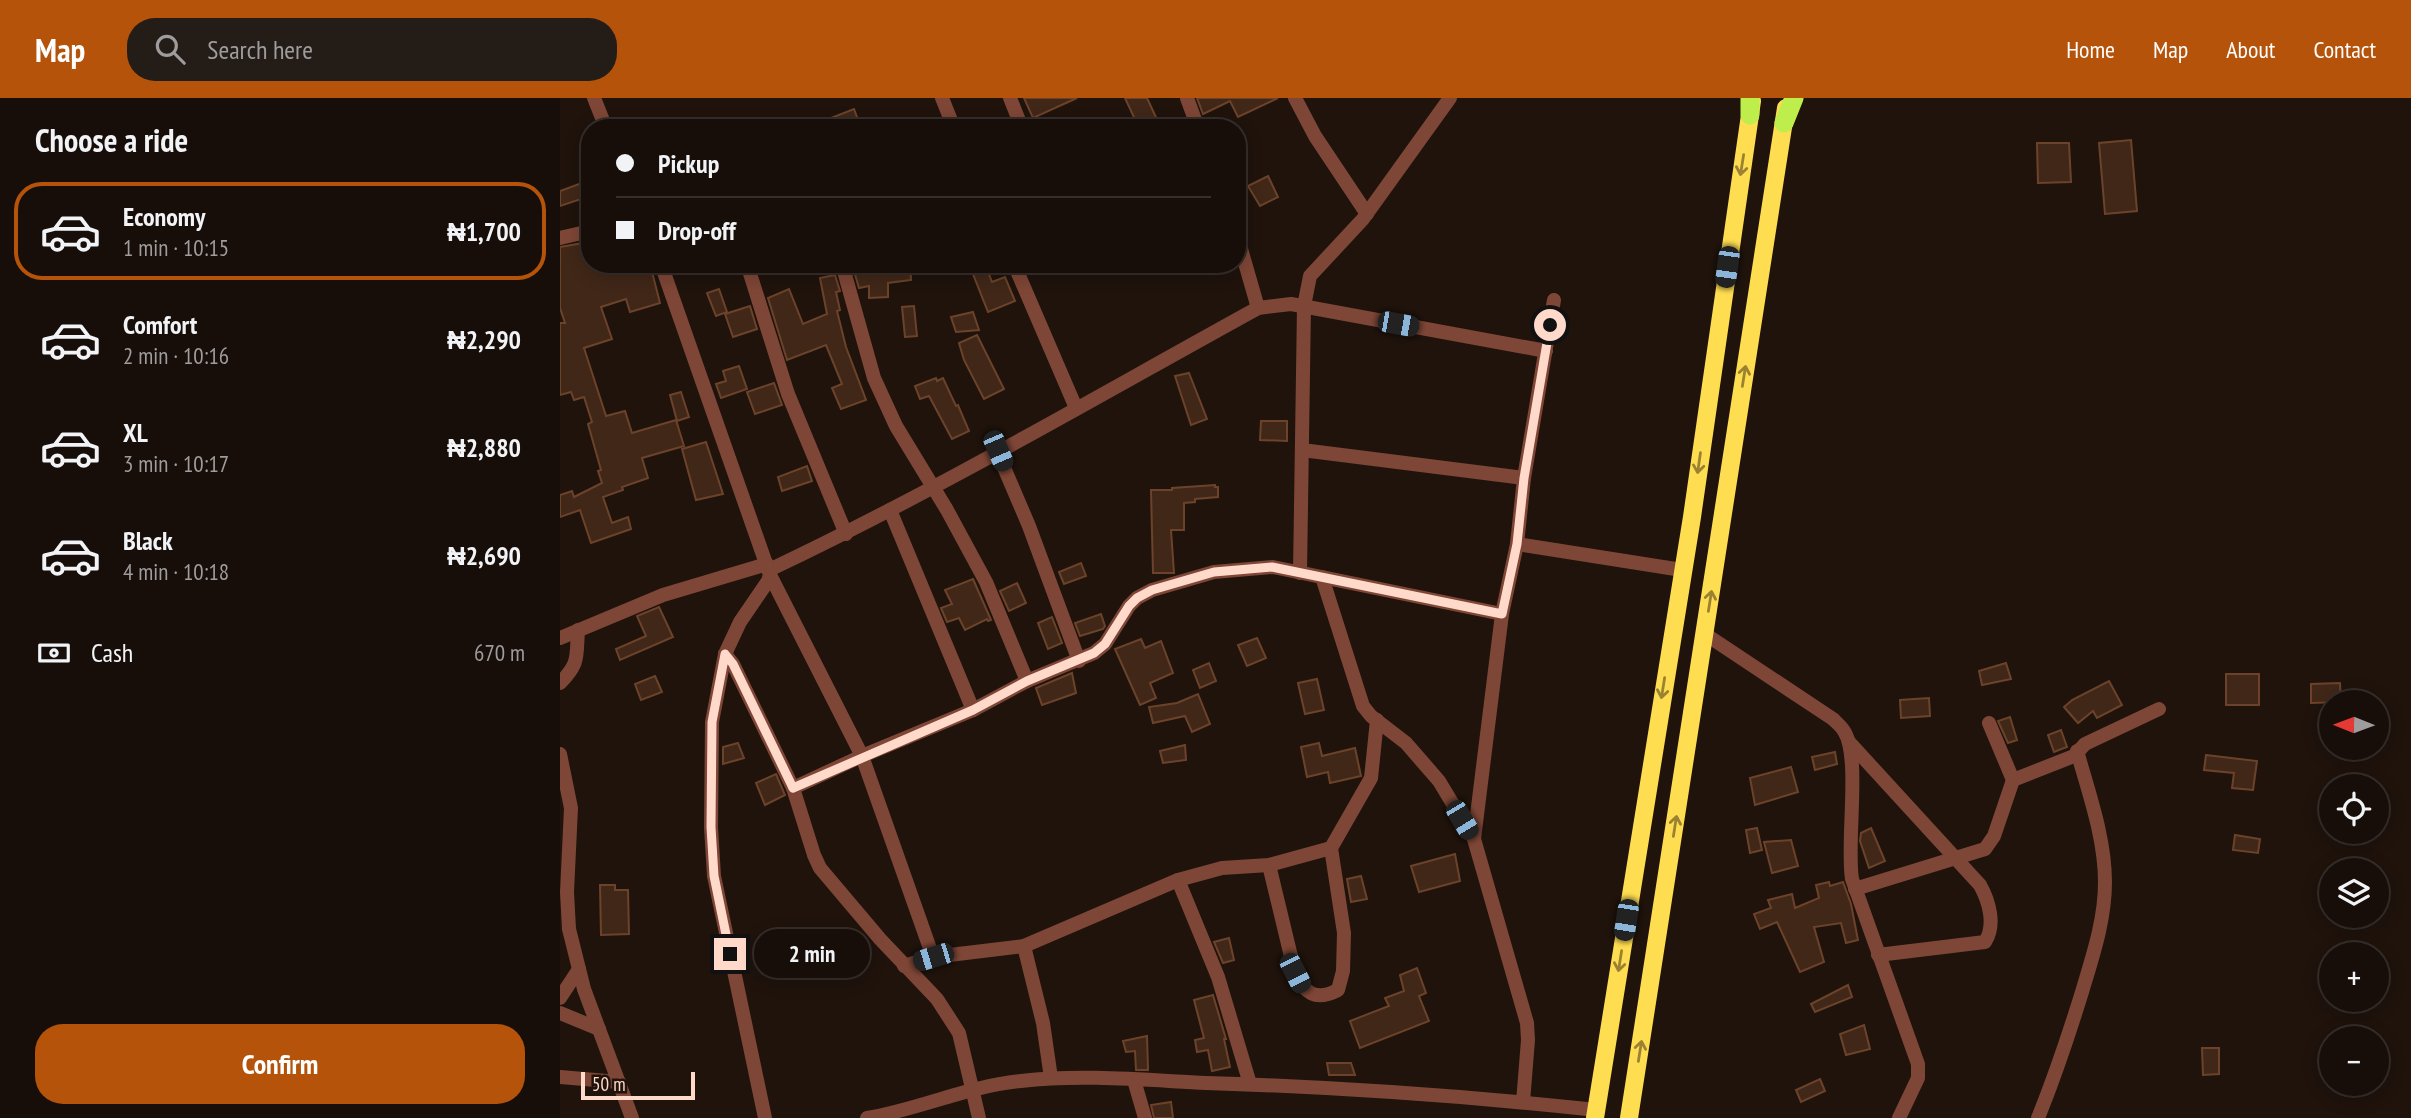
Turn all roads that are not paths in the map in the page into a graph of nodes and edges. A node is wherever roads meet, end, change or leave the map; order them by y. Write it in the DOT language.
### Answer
graph roads {
  1 [pos="942,98"];
  2 [pos="1010,98"];
  3 [pos="1187,98"];
  4 [pos="1295,98"];
  5 [pos="1450,98"];
  6 [pos="1788,98"];
  7 [pos="1794,98"];
  8 [pos="598,99"];
  9 [pos="1751,104"];
  10 [pos="604,119"];
  11 [pos="950,119"];
  12 [pos="1018,119"];
  13 [pos="1195,119"];
  14 [pos="1784,123"];
  15 [pos="1367,214"];
  16 [pos="581,233"];
  17 [pos="560,238"];
  18 [pos="1246,266"];
  19 [pos="664,273"];
  20 [pos="750,273"];
  21 [pos="845,273"];
  22 [pos="1018,273"];
  23 [pos="1554,300"];
  24 [pos="1304,306"];
  25 [pos="1258,308"];
  26 [pos="1546,351"];
  27 [pos="1076,408"];
  28 [pos="1302,450"];
  29 [pos="998,451"];
  30 [pos="1524,478"];
  31 [pos="932,488"];
  32 [pos="890,510"];
  33 [pos="846,534"];
  34 [pos="1517,544"];
  35 [pos="1682,569"];
  36 [pos="769,570"];
  37 [pos="1300,573"];
  38 [pos="1322,577"];
  39 [pos="1502,614"];
  40 [pos="578,630"];
  41 [pos="1705,634"];
  42 [pos="560,638"];
  43 [pos="725,654"];
  44 [pos="1079,661"];
  45 [pos="1027,681"];
  46 [pos="560,683"];
  47 [pos="2160,709"];
  48 [pos="973,710"];
  49 [pos="1377,720"];
  50 [pos="1989,723"];
  51 [pos="1849,742"];
  52 [pos="2077,751"];
  53 [pos="560,754"];
  54 [pos="862,756"];
  55 [pos="2013,779"];
  56 [pos="793,788"];
  57 [pos="1474,839"];
  58 [pos="564,841"];
  59 [pos="1331,848"];
  60 [pos="1955,858"];
  61 [pos="1269,865"];
  62 [pos="1178,880"];
  63 [pos="1855,889"];
  64 [pos="1024,946"];
  65 [pos="1878,955"];
  66 [pos="933,957"];
  67 [pos="904,966"];
  68 [pos="579,969"];
  69 [pos="560,998"];
  70 [pos="560,1013"];
  71 [pos="599,1029"];
  72 [pos="560,1077"];
  73 [pos="1051,1078"];
  74 [pos="1134,1080"];
  75 [pos="619,1082"];
  76 [pos="1251,1084"];
  77 [pos="972,1089"];
  78 [pos="1523,1102"];
  79 [pos="1596,1114"];
  80 [pos="632,1118"];
  81 [pos="765,1118"];
  82 [pos="867,1118"];
  83 [pos="979,1118"];
  84 [pos="1145,1118"];
  85 [pos="1629,1118"];
  86 [pos="1899,1118"];
  87 [pos="2038,1118"];
  1 -- 11 [label="street"];
  2 -- 12 [label="street"];
  3 -- 13 [label="street"];
  4 -- 15 [label="street"];
  5 -- 15 [label="street"];
  6 -- 14 [label="main road"];
  7 -- 14 [label="highway"];
  8 -- 10 [label="street"];
  9 -- 35 [label="main road, one-way"];
  41 -- 14 [label="main road, one-way"];
  15 -- 24 [label="street"];
  16 -- 17 [label="street"];
  18 -- 25 [label="street"];
  19 -- 36 [label="street"];
  20 -- 33 [label="street"];
  21 -- 31 [label="street"];
  22 -- 27 [label="street"];
  23 -- 26 [label="street"];
  24 -- 25 [label="street"];
  24 -- 26 [label="street"];
  24 -- 28 [label="street"];
  25 -- 27 [label="street"];
  26 -- 30 [label="street"];
  27 -- 29 [label="street"];
  28 -- 30 [label="street"];
  28 -- 37 [label="street"];
  29 -- 31 [label="street"];
  29 -- 44 [label="street"];
  30 -- 34 [label="street"];
  31 -- 32 [label="street"];
  31 -- 45 [label="street"];
  32 -- 33 [label="street"];
  32 -- 48 [label="street"];
  33 -- 36 [label="street"];
  34 -- 35 [label="street"];
  34 -- 39 [label="street"];
  35 -- 79 [label="main road, one-way"];
  36 -- 40 [label="street"];
  36 -- 43 [label="street"];
  36 -- 54 [label="street"];
  37 -- 38 [label="street"];
  37 -- 44 [label="street"];
  38 -- 39 [label="street"];
  38 -- 49 [label="street"];
  39 -- 57 [label="street"];
  40 -- 42 [label="street"];
  40 -- 46 [label="street"];
  41 -- 51 [label="street"];
  85 -- 41 [label="main road, one-way"];
  43 -- 56 [label="street"];
  43 -- 81 [label="street"];
  44 -- 45 [label="street"];
  45 -- 48 [label="street"];
  47 -- 52 [label="street"];
  48 -- 54 [label="street"];
  49 -- 57 [label="street"];
  49 -- 59 [label="street"];
  50 -- 55 [label="street"];
  51 -- 60 [label="street"];
  51 -- 63 [label="street"];
  52 -- 55 [label="street"];
  52 -- 87 [label="street"];
  53 -- 58 [label="street"];
  54 -- 56 [label="street"];
  54 -- 66 [label="street"];
  55 -- 60 [label="street"];
  56 -- 67 [label="street"];
  57 -- 78 [label="street"];
  58 -- 68 [label="street"];
  59 -- 61 [label="street"];
  59 -- 61 [label="street"];
  60 -- 63 [label="street"];
  60 -- 65 [label="street"];
  61 -- 62 [label="street"];
  62 -- 64 [label="street"];
  62 -- 76 [label="street"];
  63 -- 65 [label="street"];
  64 -- 66 [label="street"];
  64 -- 73 [label="street"];
  65 -- 86 [label="street"];
  66 -- 67 [label="street"];
  67 -- 77 [label="street"];
  68 -- 69 [label="street"];
  68 -- 71 [label="street"];
  70 -- 71 [label="street"];
  71 -- 75 [label="street"];
  72 -- 75 [label="street"];
  73 -- 74 [label="street"];
  73 -- 77 [label="street"];
  74 -- 76 [label="street"];
  74 -- 84 [label="street"];
  75 -- 80 [label="street"];
  76 -- 78 [label="street"];
  77 -- 82 [label="street"];
  77 -- 83 [label="street"];
  78 -- 79 [label="street"];
}
